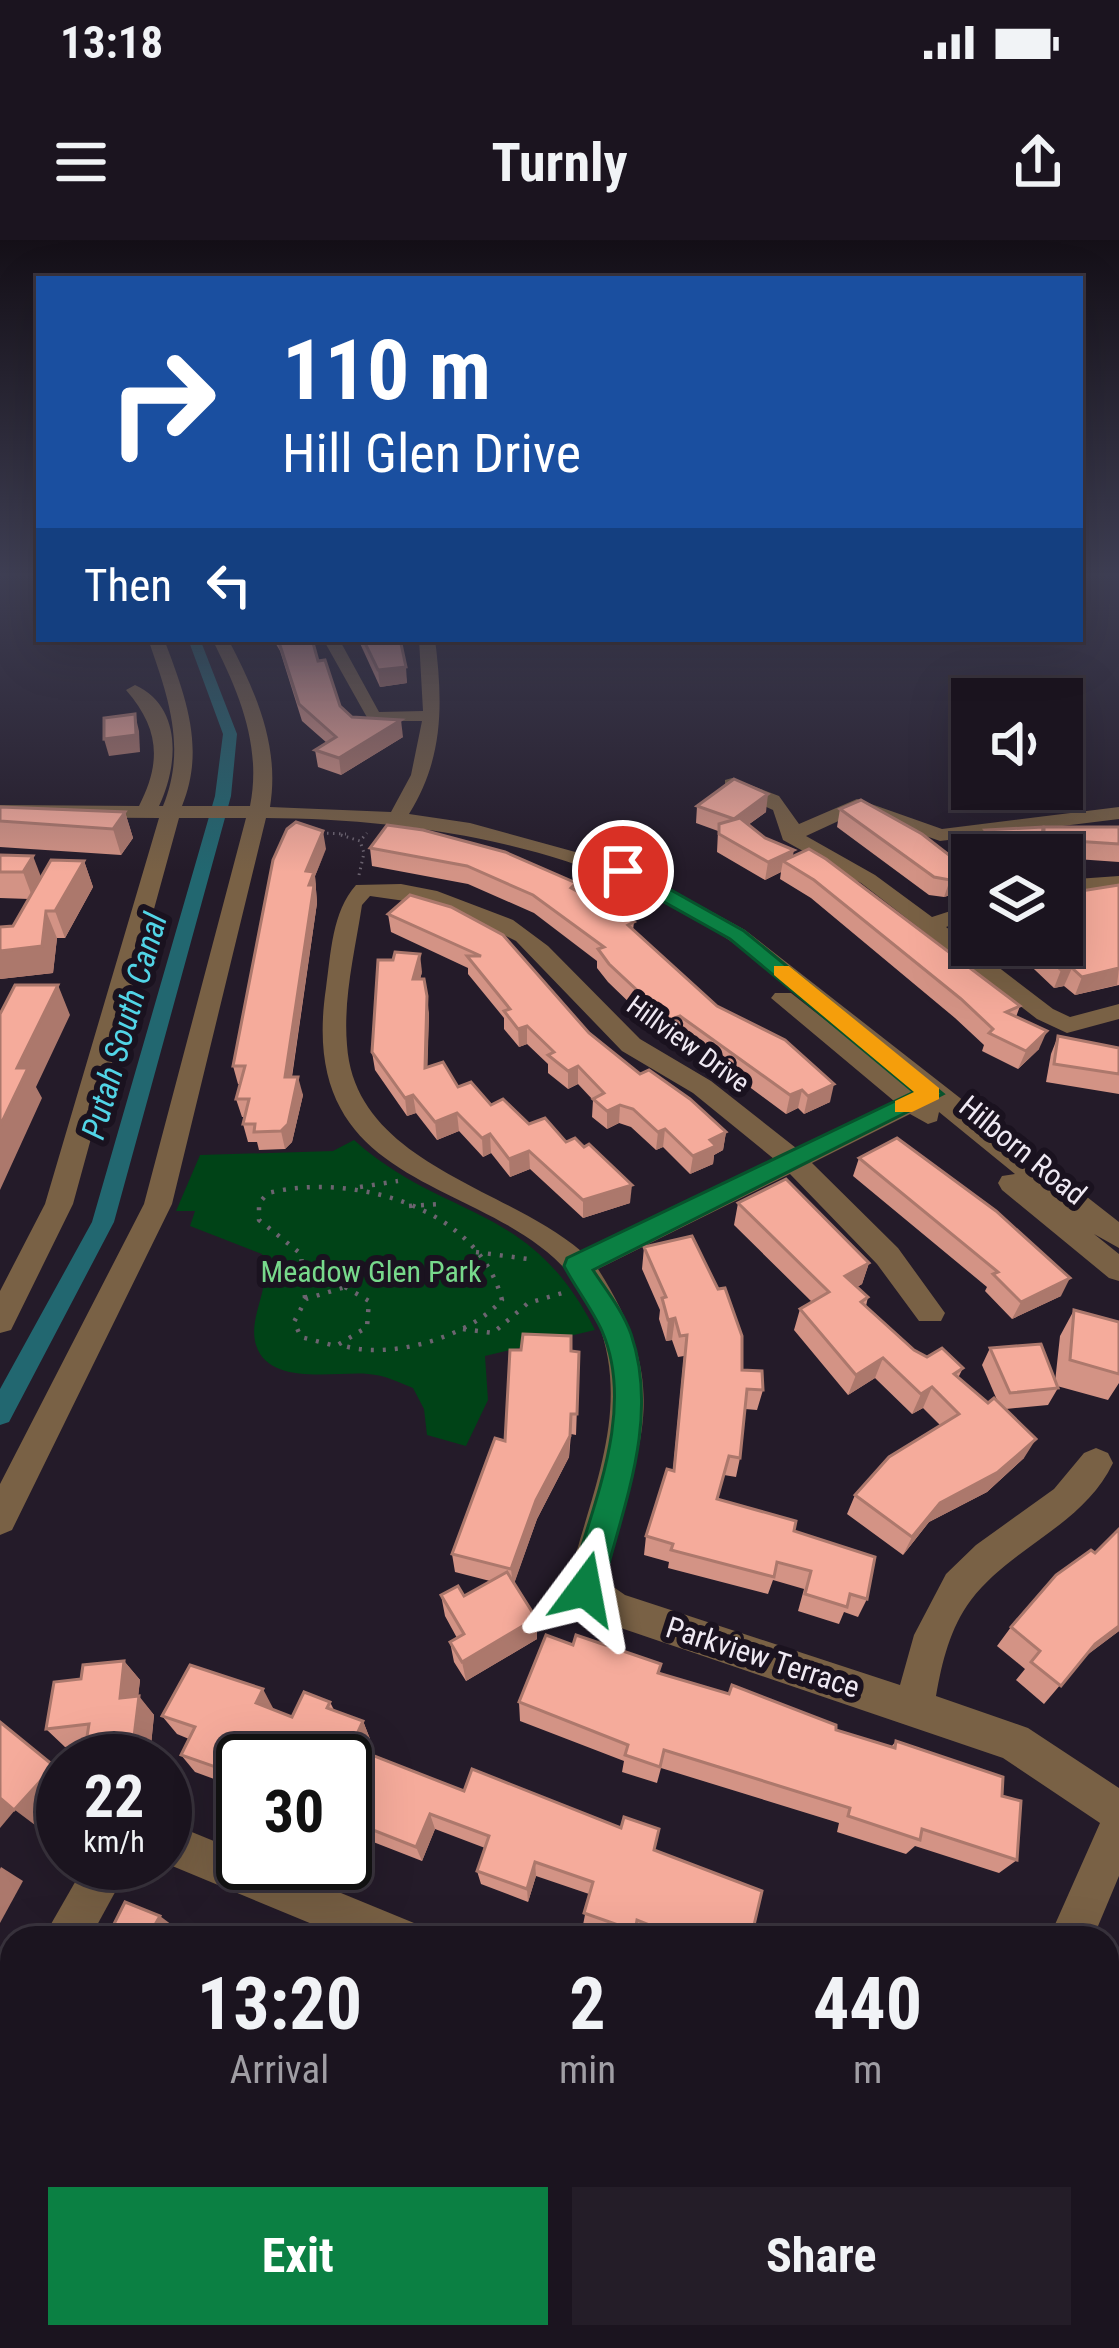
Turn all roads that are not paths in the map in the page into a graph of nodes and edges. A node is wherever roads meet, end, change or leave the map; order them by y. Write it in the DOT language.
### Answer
graph roads {
  1 [pos="169,675"];
  2 [pos="235,675"];
  3 [pos="350,675"];
  4 [pos="430,675"];
  5 [pos="134,690"];
  6 [pos="433,716"];
  7 [pos="731,783"];
  8 [pos="258,809"];
  9 [pos="166,810"];
  10 [pos="0,811"];
  11 [pos="1119,813"];
  12 [pos="397,817"];
  13 [pos="790,836"];
  14 [pos="361,882"];
  15 [pos="1119,882"];
  16 [pos="1083,885"];
  17 [pos="951,918"];
  18 [pos="931,925"];
  19 [pos="1119,1011"];
  20 [pos="922,1098"];
  21 [pos="790,1162"];
  22 [pos="1119,1237"];
  23 [pos="1119,1270"];
  24 [pos="573,1278"];
  25 [pos="930,1313"];
  26 [pos="0,1321"];
  27 [pos="1096,1463"];
  28 [pos="0,1519"];
  29 [pos="914,1707"];
  30 [pos="1119,1812"];
  31 [pos="1119,1827"];
  32 [pos="192,1853"];
  33 [pos="93,1890"];
  34 [pos="71,1926"];
  35 [pos="370,1926"];
  36 [pos="1076,1926"];
  1 -- 9 [label="street"];
  2 -- 8 [label="street"];
  3 -- 6 [label="street"];
  4 -- 6 [label="street"];
  5 -- 9 [label="street"];
  6 -- 12 [label="street"];
  7 -- 13 [label="street"];
  8 -- 9 [label="street, Hilborn Road"];
  8 -- 12 [label="street, Hilborn Road"];
  8 -- 28 [label="street"];
  9 -- 10 [label="street, Hilborn Road"];
  9 -- 26 [label="street"];
  11 -- 13 [label="street"];
  12 -- 20 [label="street, Hilborn Road"];
  13 -- 18 [label="street"];
  14 -- 21 [label="street, Hillview Drive"];
  14 -- 24 [label="street, Parkview Terrace"];
  15 -- 16 [label="street"];
  17 -- 18 [label="street"];
  18 -- 19 [label="street"];
  20 -- 21 [label="street"];
  20 -- 22 [label="street, Hilborn Road"];
  20 -- 23 [label="street, Hilborn Road"];
  21 -- 24 [label="street"];
  21 -- 25 [label="street, Hillview Drive"];
  24 -- 29 [label="street, Parkview Terrace"];
  27 -- 29 [label="street"];
  29 -- 30 [label="street, Parkview Terrace"];
  31 -- 36 [label="street"];
  32 -- 35 [label="street"];
  33 -- 34 [label="street"];
}
